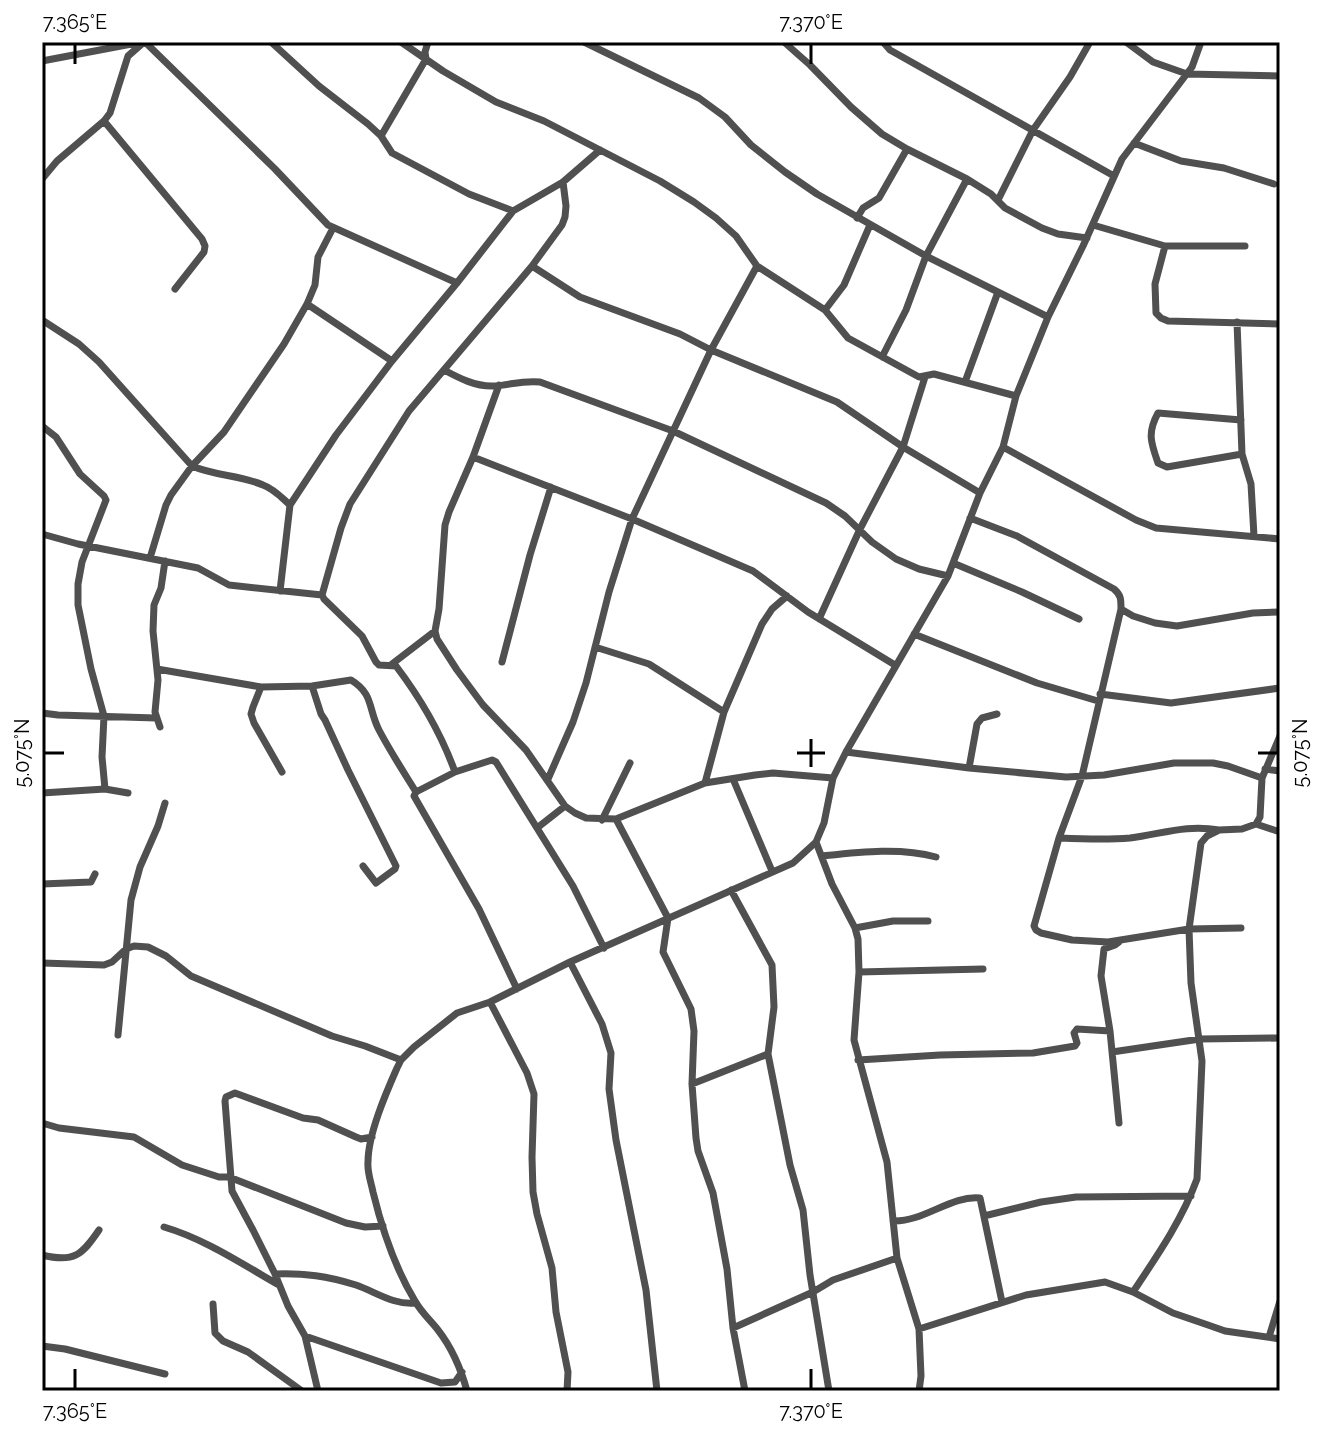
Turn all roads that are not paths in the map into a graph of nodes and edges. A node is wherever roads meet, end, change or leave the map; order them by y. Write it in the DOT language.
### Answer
graph roads {
  1 [pos="144,42"];
  2 [pos="271,42"];
  3 [pos="401,42"];
  4 [pos="428,42"];
  5 [pos="584,42"];
  6 [pos="784,42"];
  7 [pos="883,42"];
  8 [pos="1090,42"];
  9 [pos="1126,42"];
  10 [pos="1201,42"];
  11 [pos="426,59"];
  12 [pos="42,61"];
  13 [pos="1187,74"];
  14 [pos="1280,76"];
  15 [pos="104,121"];
  16 [pos="1033,130"];
  17 [pos="381,136"];
  18 [pos="1134,143"];
  19 [pos="907,149"];
  20 [pos="600,150"];
  21 [pos="1114,176"];
  22 [pos="42,179"];
  23 [pos="967,179"];
  24 [pos="563,182"];
  25 [pos="1274,184"];
  26 [pos="998,200"];
  27 [pos="513,211"];
  28 [pos="857,218"];
  29 [pos="870,225"];
  30 [pos="1093,225"];
  31 [pos="333,228"];
  32 [pos="1087,238"];
  33 [pos="1165,246"];
  34 [pos="1245,246"];
  35 [pos="926,256"];
  36 [pos="532,266"];
  37 [pos="757,266"];
  38 [pos="457,283"];
  39 [pos="175,289"];
  40 [pos="998,292"];
  41 [pos="307,304"];
  42 [pos="825,310"];
  43 [pos="1048,317"];
  44 [pos="42,320"];
  45 [pos="1237,322"];
  46 [pos="1280,324"];
  47 [pos="711,350"];
  48 [pos="882,357"];
  49 [pos="392,361"];
  50 [pos="444,370"];
  51 [pos="925,377"];
  52 [pos="965,382"];
  53 [pos="499,385"];
  54 [pos="1016,396"];
  55 [pos="1241,420"];
  56 [pos="42,426"];
  57 [pos="673,431"];
  58 [pos="903,447"];
  59 [pos="1003,447"];
  60 [pos="1242,454"];
  61 [pos="473,457"];
  62 [pos="192,466"];
  63 [pos="551,487"];
  64 [pos="980,493"];
  65 [pos="290,505"];
  66 [pos="970,518"];
  67 [pos="632,519"];
  68 [pos="860,529"];
  69 [pos="42,534"];
  70 [pos="1254,536"];
  71 [pos="1280,539"];
  72 [pos="89,546"];
  73 [pos="150,558"];
  74 [pos="165,561"];
  75 [pos="953,563"];
  76 [pos="948,576"];
  77 [pos="280,591"];
  78 [pos="322,595"];
  79 [pos="787,596"];
  80 [pos="1121,609"];
  81 [pos="1280,612"];
  82 [pos="819,619"];
  83 [pos="1079,619"];
  84 [pos="435,631"];
  85 [pos="914,634"];
  86 [pos="595,647"];
  87 [pos="502,662"];
  88 [pos="392,664"];
  89 [pos="895,665"];
  90 [pos="157,669"];
  91 [pos="312,686"];
  92 [pos="261,687"];
  93 [pos="1280,688"];
  94 [pos="1099,698"];
  95 [pos="724,712"];
  96 [pos="42,713"];
  97 [pos="997,714"];
  98 [pos="104,716"];
  99 [pos="156,718"];
  100 [pos="160,727"];
  101 [pos="1280,736"];
  102 [pos="846,752"];
  103 [pos="630,763"];
  104 [pos="969,768"];
  105 [pos="1280,771"];
  106 [pos="282,772"];
  107 [pos="455,772"];
  108 [pos="1264,774"];
  109 [pos="1082,776"];
  110 [pos="833,778"];
  111 [pos="548,779"];
  112 [pos="733,779"];
  113 [pos="705,783"];
  114 [pos="105,789"];
  115 [pos="416,792"];
  116 [pos="42,793"];
  117 [pos="128,793"];
  118 [pos="165,803"];
  119 [pos="565,806"];
  120 [pos="616,819"];
  121 [pos="602,820"];
  122 [pos="1256,824"];
  123 [pos="537,828"];
  124 [pos="1219,830"];
  125 [pos="1280,832"];
  126 [pos="1059,838"];
  127 [pos="816,842"];
  128 [pos="822,856"];
  129 [pos="936,857"];
  130 [pos="363,866"];
  131 [pos="772,871"];
  132 [pos="95,874"];
  133 [pos="42,884"];
  134 [pos="731,890"];
  135 [pos="668,918"];
  136 [pos="928,921"];
  137 [pos="855,928"];
  138 [pos="1241,928"];
  139 [pos="1189,929"];
  140 [pos="1120,940"];
  141 [pos="604,948"];
  142 [pos="126,949"];
  143 [pos="570,962"];
  144 [pos="42,963"];
  145 [pos="983,969"];
  146 [pos="859,972"];
  147 [pos="517,989"];
  148 [pos="490,1002"];
  149 [pos="1110,1031"];
  150 [pos="118,1035"];
  151 [pos="1280,1038"];
  152 [pos="1200,1039"];
  153 [pos="1112,1052"];
  154 [pos="768,1054"];
  155 [pos="401,1060"];
  156 [pos="858,1060"];
  157 [pos="692,1084"];
  158 [pos="42,1123"];
  159 [pos="1119,1123"];
  160 [pos="372,1137"];
  161 [pos="229,1177"];
  162 [pos="1191,1196"];
  163 [pos="984,1216"];
  164 [pos="893,1221"];
  165 [pos="383,1226"];
  166 [pos="164,1227"];
  167 [pos="99,1230"];
  168 [pos="42,1255"];
  169 [pos="897,1258"];
  170 [pos="275,1274"];
  171 [pos="280,1286"];
  172 [pos="813,1292"];
  173 [pos="1133,1292"];
  174 [pos="1280,1301"];
  175 [pos="1002,1302"];
  176 [pos="415,1303"];
  177 [pos="213,1304"];
  178 [pos="733,1328"];
  179 [pos="919,1329"];
  180 [pos="305,1336"];
  181 [pos="1269,1337"];
  182 [pos="1280,1339"];
  183 [pos="42,1346"];
  184 [pos="462,1372"];
  185 [pos="165,1374"];
  186 [pos="302,1391"];
  187 [pos="318,1391"];
  188 [pos="467,1391"];
  189 [pos="567,1391"];
  190 [pos="657,1391"];
  191 [pos="745,1391"];
  192 [pos="829,1391"];
  193 [pos="919,1391"];
  1 -- 12 [label="street"];
  1 -- 15 [label="street"];
  1 -- 31 [label="street"];
  2 -- 17 [label="street"];
  3 -- 11 [label="street"];
  4 -- 11 [label="street"];
  5 -- 28 [label="street"];
  6 -- 19 [label="street"];
  7 -- 16 [label="street"];
  8 -- 16 [label="street"];
  9 -- 13 [label="street"];
  10 -- 13 [label="street"];
  11 -- 17 [label="street"];
  11 -- 20 [label="street"];
  13 -- 14 [label="street"];
  13 -- 18 [label="street"];
  15 -- 22 [label="street"];
  15 -- 39 [label="street"];
  16 -- 21 [label="street"];
  16 -- 26 [label="street"];
  17 -- 27 [label="street"];
  18 -- 21 [label="street"];
  18 -- 25 [label="street"];
  19 -- 23 [label="street"];
  19 -- 28 [label="street"];
  20 -- 24 [label="street"];
  20 -- 37 [label="street"];
  21 -- 30 [label="street"];
  23 -- 26 [label="street"];
  23 -- 35 [label="street"];
  24 -- 27 [label="street"];
  24 -- 36 [label="street"];
  26 -- 32 [label="street"];
  27 -- 38 [label="street"];
  28 -- 29 [label="street"];
  29 -- 35 [label="street"];
  29 -- 42 [label="street"];
  30 -- 32 [label="street"];
  30 -- 33 [label="street"];
  31 -- 38 [label="street"];
  31 -- 41 [label="street"];
  32 -- 43 [label="street"];
  33 -- 34 [label="street"];
  33 -- 45 [label="street"];
  35 -- 40 [label="street"];
  35 -- 48 [label="street"];
  36 -- 47 [label="street"];
  36 -- 50 [label="street"];
  37 -- 42 [label="street"];
  37 -- 47 [label="street"];
  38 -- 49 [label="street"];
  40 -- 43 [label="street"];
  40 -- 52 [label="street"];
  41 -- 49 [label="street"];
  41 -- 62 [label="street"];
  42 -- 48 [label="street"];
  43 -- 54 [label="street"];
  44 -- 62 [label="street"];
  45 -- 46 [label="street"];
  45 -- 55 [label="street"];
  47 -- 57 [label="street"];
  47 -- 58 [label="street"];
  48 -- 51 [label="street"];
  49 -- 65 [label="street"];
  50 -- 53 [label="street"];
  50 -- 78 [label="street"];
  51 -- 52 [label="street"];
  51 -- 58 [label="street"];
  52 -- 54 [label="street"];
  53 -- 57 [label="street"];
  53 -- 61 [label="street"];
  54 -- 59 [label="street"];
  55 -- 60 [label="street"];
  55 -- 60 [label="street"];
  56 -- 72 [label="street"];
  57 -- 67 [label="street"];
  57 -- 68 [label="street"];
  58 -- 64 [label="street"];
  58 -- 68 [label="street"];
  59 -- 64 [label="street"];
  59 -- 70 [label="street"];
  60 -- 70 [label="street"];
  61 -- 63 [label="street"];
  61 -- 84 [label="street"];
  62 -- 65 [label="street"];
  62 -- 73 [label="street"];
  63 -- 67 [label="street"];
  63 -- 87 [label="street"];
  64 -- 66 [label="street"];
  65 -- 77 [label="street"];
  66 -- 75 [label="street"];
  66 -- 80 [label="street"];
  67 -- 79 [label="street"];
  67 -- 86 [label="street"];
  68 -- 76 [label="street"];
  68 -- 82 [label="street"];
  69 -- 72 [label="street"];
  70 -- 71 [label="street"];
  72 -- 73 [label="street"];
  72 -- 98 [label="street"];
  73 -- 74 [label="street"];
  74 -- 77 [label="street"];
  74 -- 90 [label="street"];
  75 -- 76 [label="street"];
  75 -- 83 [label="street"];
  76 -- 85 [label="street"];
  77 -- 78 [label="street"];
  78 -- 88 [label="street"];
  79 -- 82 [label="street"];
  79 -- 95 [label="street"];
  80 -- 81 [label="street"];
  80 -- 94 [label="street"];
  82 -- 89 [label="street"];
  84 -- 88 [label="street"];
  84 -- 111 [label="street"];
  85 -- 89 [label="street"];
  85 -- 94 [label="street"];
  86 -- 95 [label="street"];
  86 -- 111 [label="street"];
  88 -- 107 [label="street"];
  89 -- 102 [label="street"];
  90 -- 92 [label="street"];
  90 -- 99 [label="street"];
  91 -- 92 [label="street"];
  91 -- 115 [label="street"];
  91 -- 130 [label="street"];
  92 -- 106 [label="street"];
  93 -- 94 [label="street"];
  94 -- 109 [label="street"];
  95 -- 113 [label="street"];
  96 -- 98 [label="street"];
  97 -- 104 [label="street"];
  98 -- 99 [label="street"];
  98 -- 114 [label="street"];
  99 -- 100 [label="street"];
  101 -- 108 [label="street"];
  102 -- 104 [label="street"];
  102 -- 110 [label="street"];
  103 -- 121 [label="street"];
  104 -- 109 [label="street"];
  105 -- 108 [label="street"];
  107 -- 115 [label="street"];
  107 -- 123 [label="street"];
  108 -- 109 [label="street"];
  108 -- 122 [label="street"];
  109 -- 126 [label="street"];
  110 -- 112 [label="street"];
  110 -- 127 [label="street"];
  111 -- 119 [label="street"];
  112 -- 113 [label="street"];
  112 -- 131 [label="street"];
  113 -- 120 [label="street"];
  114 -- 116 [label="street"];
  114 -- 117 [label="street"];
  115 -- 147 [label="street"];
  118 -- 142 [label="street"];
  119 -- 121 [label="street"];
  119 -- 123 [label="street"];
  120 -- 121 [label="street"];
  120 -- 135 [label="street"];
  122 -- 124 [label="street"];
  122 -- 125 [label="street"];
  123 -- 141 [label="street"];
  124 -- 126 [label="street"];
  124 -- 139 [label="street"];
  126 -- 140 [label="street"];
  127 -- 128 [label="street"];
  127 -- 131 [label="street"];
  128 -- 129 [label="street"];
  128 -- 137 [label="street"];
  131 -- 134 [label="street"];
  132 -- 133 [label="street"];
  134 -- 135 [label="street"];
  134 -- 154 [label="street"];
  135 -- 141 [label="street"];
  135 -- 157 [label="street"];
  136 -- 137 [label="street"];
  137 -- 146 [label="street"];
  138 -- 139 [label="street"];
  139 -- 140 [label="street"];
  139 -- 152 [label="street"];
  140 -- 149 [label="street"];
  141 -- 143 [label="street"];
  142 -- 144 [label="street"];
  142 -- 150 [label="street"];
  142 -- 155 [label="street"];
  143 -- 147 [label="street"];
  143 -- 190 [label="street"];
  145 -- 146 [label="street"];
  146 -- 156 [label="street"];
  147 -- 148 [label="street"];
  148 -- 155 [label="street"];
  148 -- 189 [label="street"];
  149 -- 153 [label="street"];
  149 -- 156 [label="street"];
  151 -- 152 [label="street"];
  152 -- 153 [label="street"];
  152 -- 162 [label="street"];
  153 -- 159 [label="street"];
  154 -- 157 [label="street"];
  154 -- 172 [label="street"];
  155 -- 160 [label="street"];
  156 -- 164 [label="street"];
  157 -- 178 [label="street"];
  158 -- 161 [label="street"];
  160 -- 161 [label="street"];
  160 -- 165 [label="street"];
  161 -- 165 [label="street"];
  161 -- 170 [label="street"];
  162 -- 163 [label="street"];
  162 -- 173 [label="street"];
  163 -- 164 [label="street"];
  163 -- 175 [label="street"];
  164 -- 169 [label="street"];
  165 -- 176 [label="street"];
  166 -- 171 [label="street"];
  167 -- 168 [label="street"];
  169 -- 172 [label="street"];
  169 -- 179 [label="street"];
  170 -- 171 [label="street"];
  170 -- 176 [label="street"];
  171 -- 180 [label="street"];
  172 -- 178 [label="street"];
  172 -- 192 [label="street"];
  173 -- 175 [label="street"];
  173 -- 181 [label="street"];
  174 -- 181 [label="street"];
  175 -- 179 [label="street"];
  176 -- 184 [label="street"];
  177 -- 186 [label="street"];
  178 -- 191 [label="street"];
  179 -- 193 [label="street"];
  180 -- 184 [label="street"];
  180 -- 187 [label="street"];
  181 -- 182 [label="street"];
  183 -- 185 [label="street"];
  184 -- 188 [label="street"];
}
